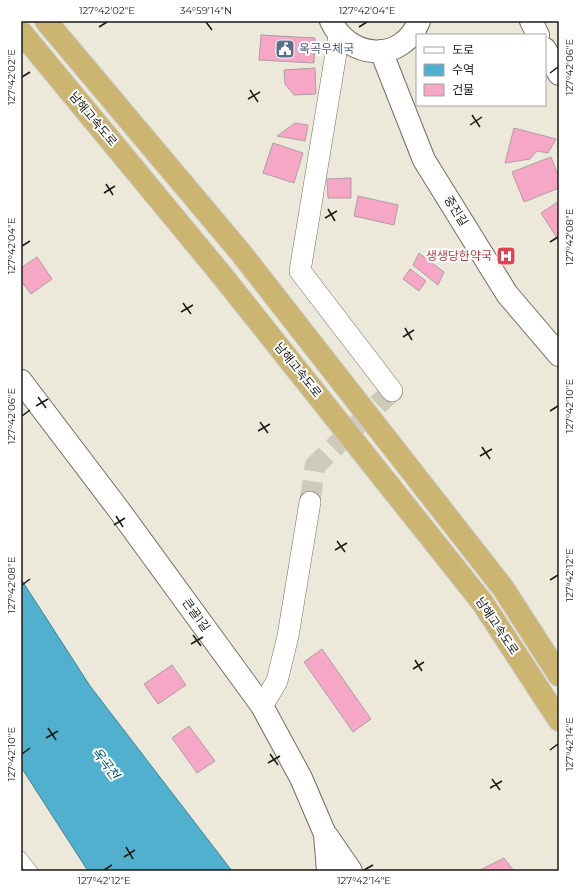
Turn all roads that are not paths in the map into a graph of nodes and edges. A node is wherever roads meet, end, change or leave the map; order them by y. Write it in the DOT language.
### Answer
graph roads {
  1 [pos="46,21"];
  2 [pos="419,21"];
  3 [pos="531,21"];
  4 [pos="334,28"];
  5 [pos="21,32"];
  6 [pos="538,34"];
  7 [pos="381,51"];
  8 [pos="546,51"];
  9 [pos="559,74"];
  10 [pos="559,355"];
  11 [pos="21,381"];
  12 [pos="392,391"];
  13 [pos="310,502"];
  14 [pos="559,675"];
  15 [pos="262,706"];
  16 [pos="559,720"];
  17 [pos="325,834"];
  18 [pos="21,857"];
  19 [pos="32,871"];
  20 [pos="328,871"];
  21 [pos="351,871"];
  1 -- 14 [label="highway, 남해고속도로"];
  2 -- 7 [label="main road"];
  3 -- 6 [label="main road"];
  4 -- 7 [label="main road"];
  4 -- 12 [label="street"];
  5 -- 16 [label="highway, 남해고속도로"];
  7 -- 10 [label="main road, 중진길"];
  8 -- 9 [label="main road"];
  11 -- 15 [label="main road, 큰골1길"];
  13 -- 15 [label="street"];
  15 -- 17 [label="main road, 큰골1길"];
  17 -- 20 [label="main road, 큰골1길"];
  17 -- 21 [label="main road"];
  18 -- 19 [label="lane"];
}
